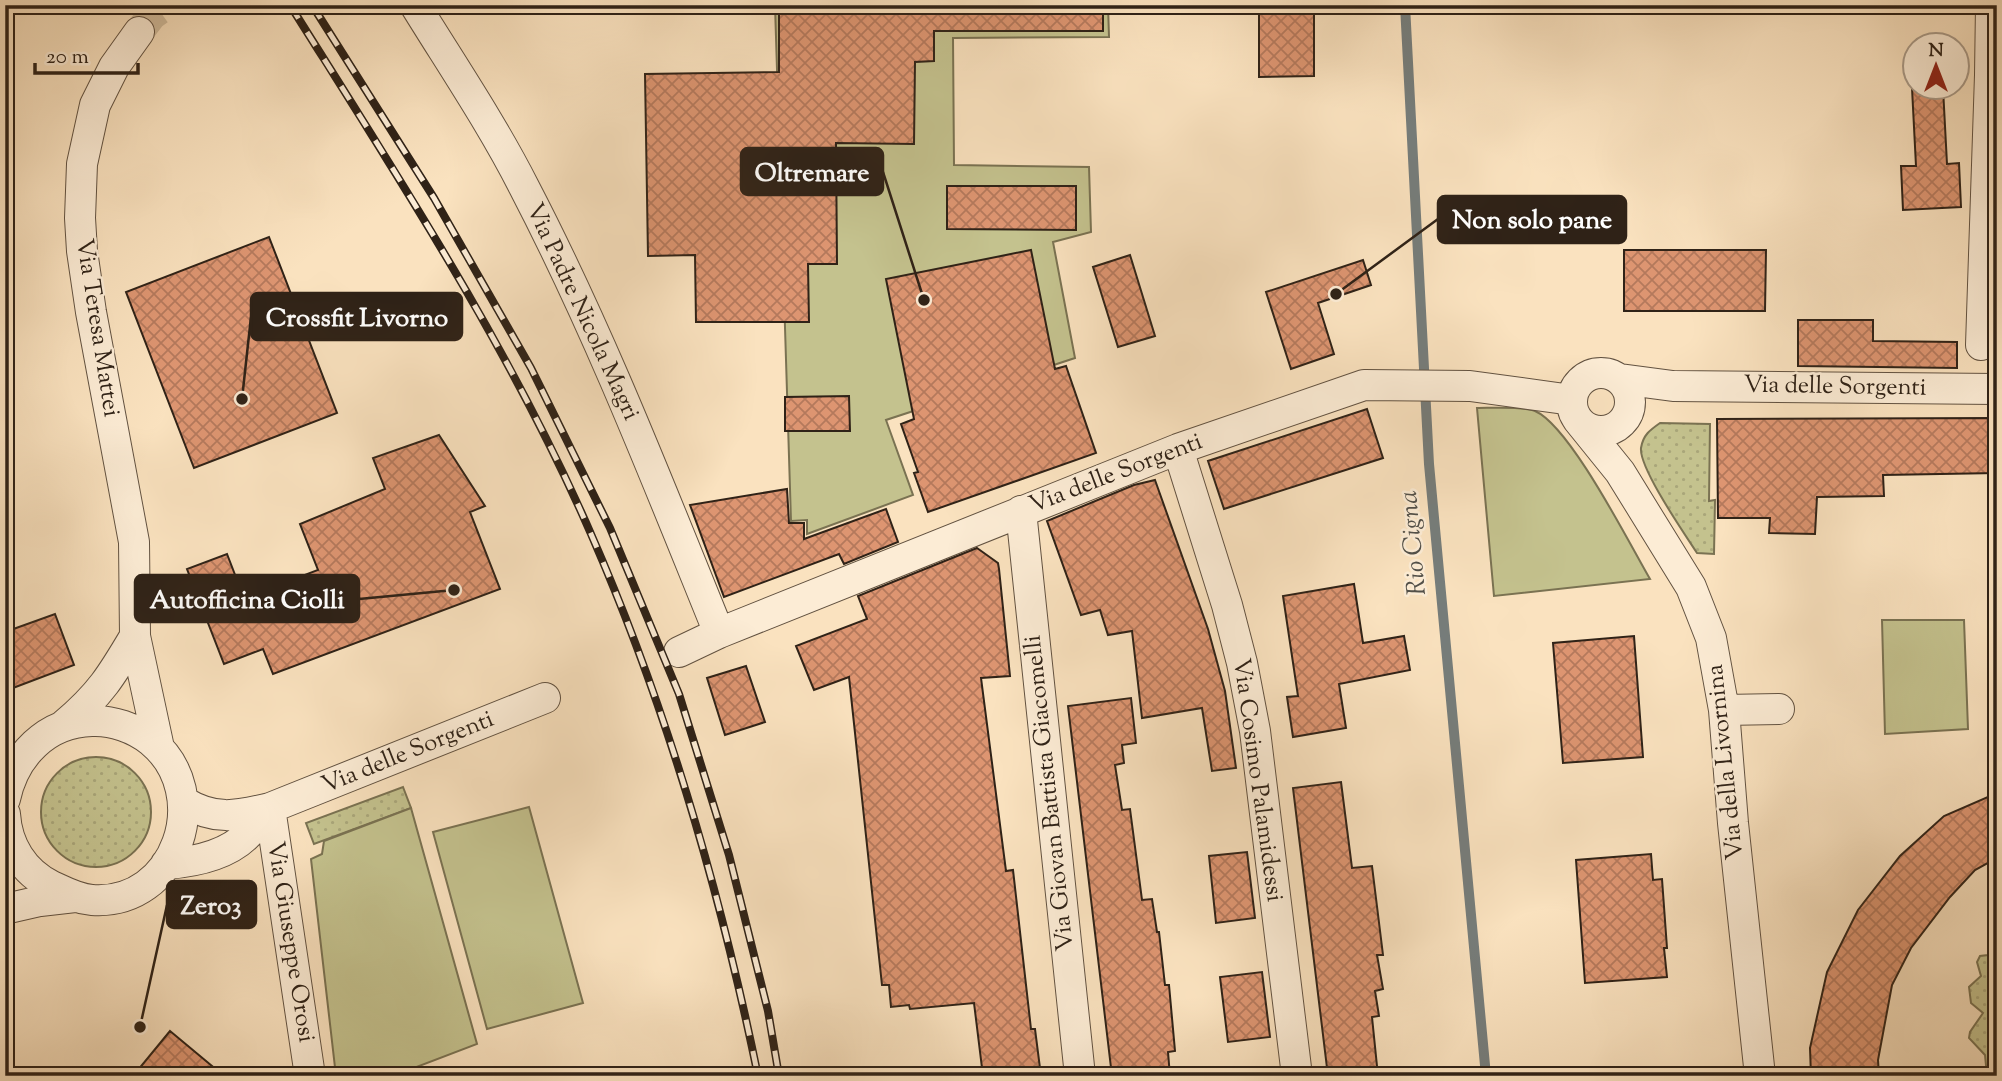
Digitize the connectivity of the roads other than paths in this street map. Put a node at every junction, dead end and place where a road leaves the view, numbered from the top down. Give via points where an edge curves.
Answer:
1 (415, 5) edge
2 (1991, 5) edge
3 (139, 32) tunnel mouth
4 (1993, 75) edge
5 (1982, 345) dead end
6 (1620, 379) junction
7 (1673, 386) junction
8 (1997, 389) edge
9 (1575, 410) junction
10 (1628, 413) junction
11 (1178, 449) junction
12 (1620, 472) junction
13 (1021, 511) junction
14 (719, 633) junction
15 (135, 636) junction
16 (679, 652) dead end
17 (545, 698) dead end
18 (1779, 709) dead end
19 (1724, 710) junction
20 (62, 726) junction
21 (159, 748) junction
22 (5, 799) edge
23 (184, 802) junction
24 (270, 808) junction
25 (5, 814) edge
26 (8, 854) edge
27 (166, 864) junction
28 (75, 897) junction
29 (5, 909) edge
30 (310, 1076) edge
31 (1080, 1076) edge
32 (1297, 1076) edge
33 (1760, 1076) edge

1 - 14 street, Via Padre Nicola Magri via 524,185 566,271
2 - 4 street
3 - 15 street, Via Teresa Mattei via 114,67 95,106 80,198 91,312 134,542
4 - 5 street
6 - 7 street, Via delle Sorgenti
6 - 9 street, Via delle Sorgenti via 1606,373 1590,375 1578,384
6 - 10 street via 1629,392
7 - 8 street, Via delle Sorgenti
7 - 10 street, Via delle Sorgenti
9 - 10 street, Via delle Sorgenti via 1586,427 1602,431 1612,430
9 - 11 street, Via delle Sorgenti via 1505,389 1364,384
9 - 12 street, Via della Livornina
10 - 12 street
11 - 13 street, Via delle Sorgenti
11 - 32 street, Via Cosimo Palamidessi via 1242,663 1255,732
12 - 19 street, Via della Livornina via 1691,587 1712,638
13 - 14 street, Via delle Sorgenti
13 - 31 street, Via Giovan Battista Giacomelli
14 - 16 street, Via delle Sorgenti
15 - 20 street via 108,682
15 - 21 street, Via Teresa Mattei
17 - 24 street, Via delle Sorgenti
18 - 19 street
19 - 33 street, Via della Livornina
20 - 21 street via 106,721 136,731
20 - 22 street via 24,755
21 - 23 street via 181,783
23 - 24 street, Via delle Sorgenti via 213,815 237,816
23 - 27 street via 181,834
24 - 27 street, Via delle Sorgenti via 247,836 222,851 193,862
24 - 30 street, Via Giuseppe Orosi
25 - 26 street
26 - 28 street via 19,858 41,880
27 - 28 street via 126,895 93,900
28 - 29 street

